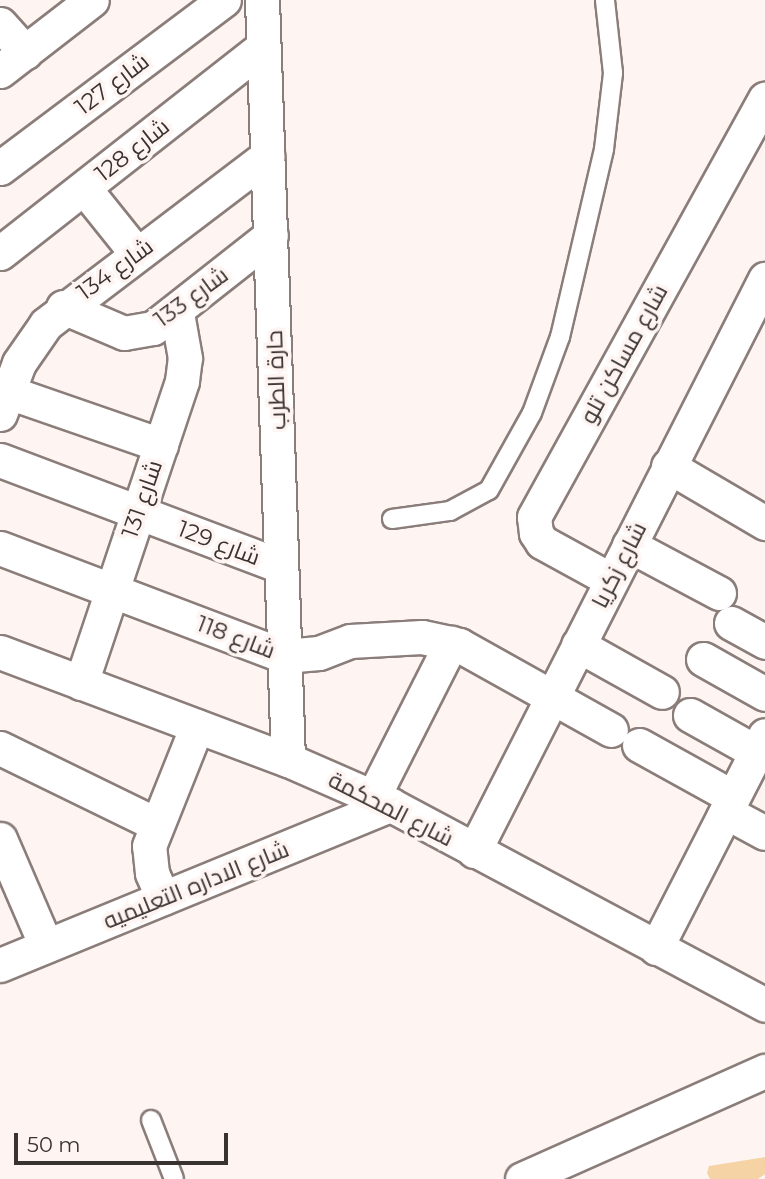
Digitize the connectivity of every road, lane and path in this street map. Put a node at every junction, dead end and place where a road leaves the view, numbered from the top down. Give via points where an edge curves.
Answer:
1 (92, 0) edge
2 (224, 0) edge
3 (261, 0) edge
4 (605, 0) edge
5 (0, 24) edge
6 (263, 47) junction
7 (12, 61) edge
8 (765, 98) edge
9 (267, 156) junction
10 (0, 169) edge
11 (83, 188) junction
12 (271, 235) junction
13 (0, 253) edge
14 (136, 253) junction
15 (762, 291) edge
16 (63, 307) junction
17 (177, 313) junction
18 (7, 379) edge
19 (160, 445) junction
20 (0, 460) edge
21 (668, 466) junction
22 (138, 512) junction
23 (391, 519) dead end
24 (765, 523) edge
25 (629, 545) junction
26 (0, 548) edge
27 (281, 566) junction
28 (611, 580) junction
29 (111, 590) junction
30 (765, 642) edge
31 (451, 643) junction
32 (578, 645) junction
33 (0, 652) edge
34 (285, 656) junction
35 (703, 659) dead end
36 (81, 683) junction
37 (662, 692) dead end
38 (765, 694) edge
39 (552, 697) junction
40 (690, 715) dead end
41 (197, 726) junction
42 (761, 743) edge
43 (0, 748) edge
44 (288, 760) junction
45 (382, 801) junction
46 (729, 804) junction
47 (154, 823) junction
48 (765, 833) edge
49 (0, 839) edge
50 (474, 851) junction
51 (163, 898) junction
52 (46, 947) junction
53 (656, 948) junction
54 (0, 965) edge
55 (765, 1005) edge
56 (765, 1071) edge
57 (151, 1120) dead end
58 (174, 1179) edge
59 (522, 1179) edge

1 - 7 street
2 - 10 street, شارع 127
3 - 6 street, حارة الطرب
4 - 23 lane via 613,73 604,149 560,337 532,413 489,490 450,511
5 - 7 street
6 - 9 street, حارة الطرب
6 - 11 street, شارع 128
8 - 28 street, شارع مساكن تلو via 534,517 542,542
9 - 12 street, حارة الطرب
9 - 14 street, شارع 134
11 - 13 street, شارع 128
11 - 14 street
12 - 17 street, شارع 133
12 - 27 street, حارة الطرب
14 - 16 street, شارع 134
15 - 21 street, شارع زكريا
16 - 17 street, شارع 133 via 124,333 153,328
16 - 18 street, شارع 134
17 - 19 street, شارع 131 via 185,358
18 - 19 street
19 - 22 street, شارع 131
20 - 22 street, شارع 129
21 - 24 street
21 - 25 street, شارع زكريا
22 - 27 street, شارع 129
22 - 29 street, شارع 131
25 - 28 street, شارع زكريا
25 - 30 street via 725,608
26 - 29 street, شارع 118
27 - 34 street, حارة الطرب
28 - 32 street, شارع زكريا
29 - 34 street, شارع 118
29 - 36 street, شارع 131
31 - 34 street, شارع 118 via 422,637 350,642 319,653
31 - 39 street, شارع 118
31 - 45 street
32 - 37 street
32 - 39 street, شارع زكريا
33 - 36 street, شارع المحكمة
34 - 44 street, حارة الطرب
35 - 38 street
36 - 41 street, شارع المحكمة
39 - 46 street, شارع 118 via 625,737
39 - 50 street, شارع زكريا
40 - 42 street
41 - 44 street, شارع المحكمة
41 - 47 street
42 - 46 street
43 - 47 street
44 - 45 street, شارع المحكمة
45 - 50 street, شارع المحكمة
45 - 51 street, شارع الاداره التعليميه
46 - 48 street, شارع 118
46 - 53 street
47 - 51 street via 149,846 152,873
49 - 52 street
50 - 53 street, شارع المحكمة
51 - 52 street, شارع الاداره التعليميه
52 - 54 street, شارع الاداره التعليميه
53 - 55 street, شارع المحكمة
56 - 59 street
57 - 58 lane

